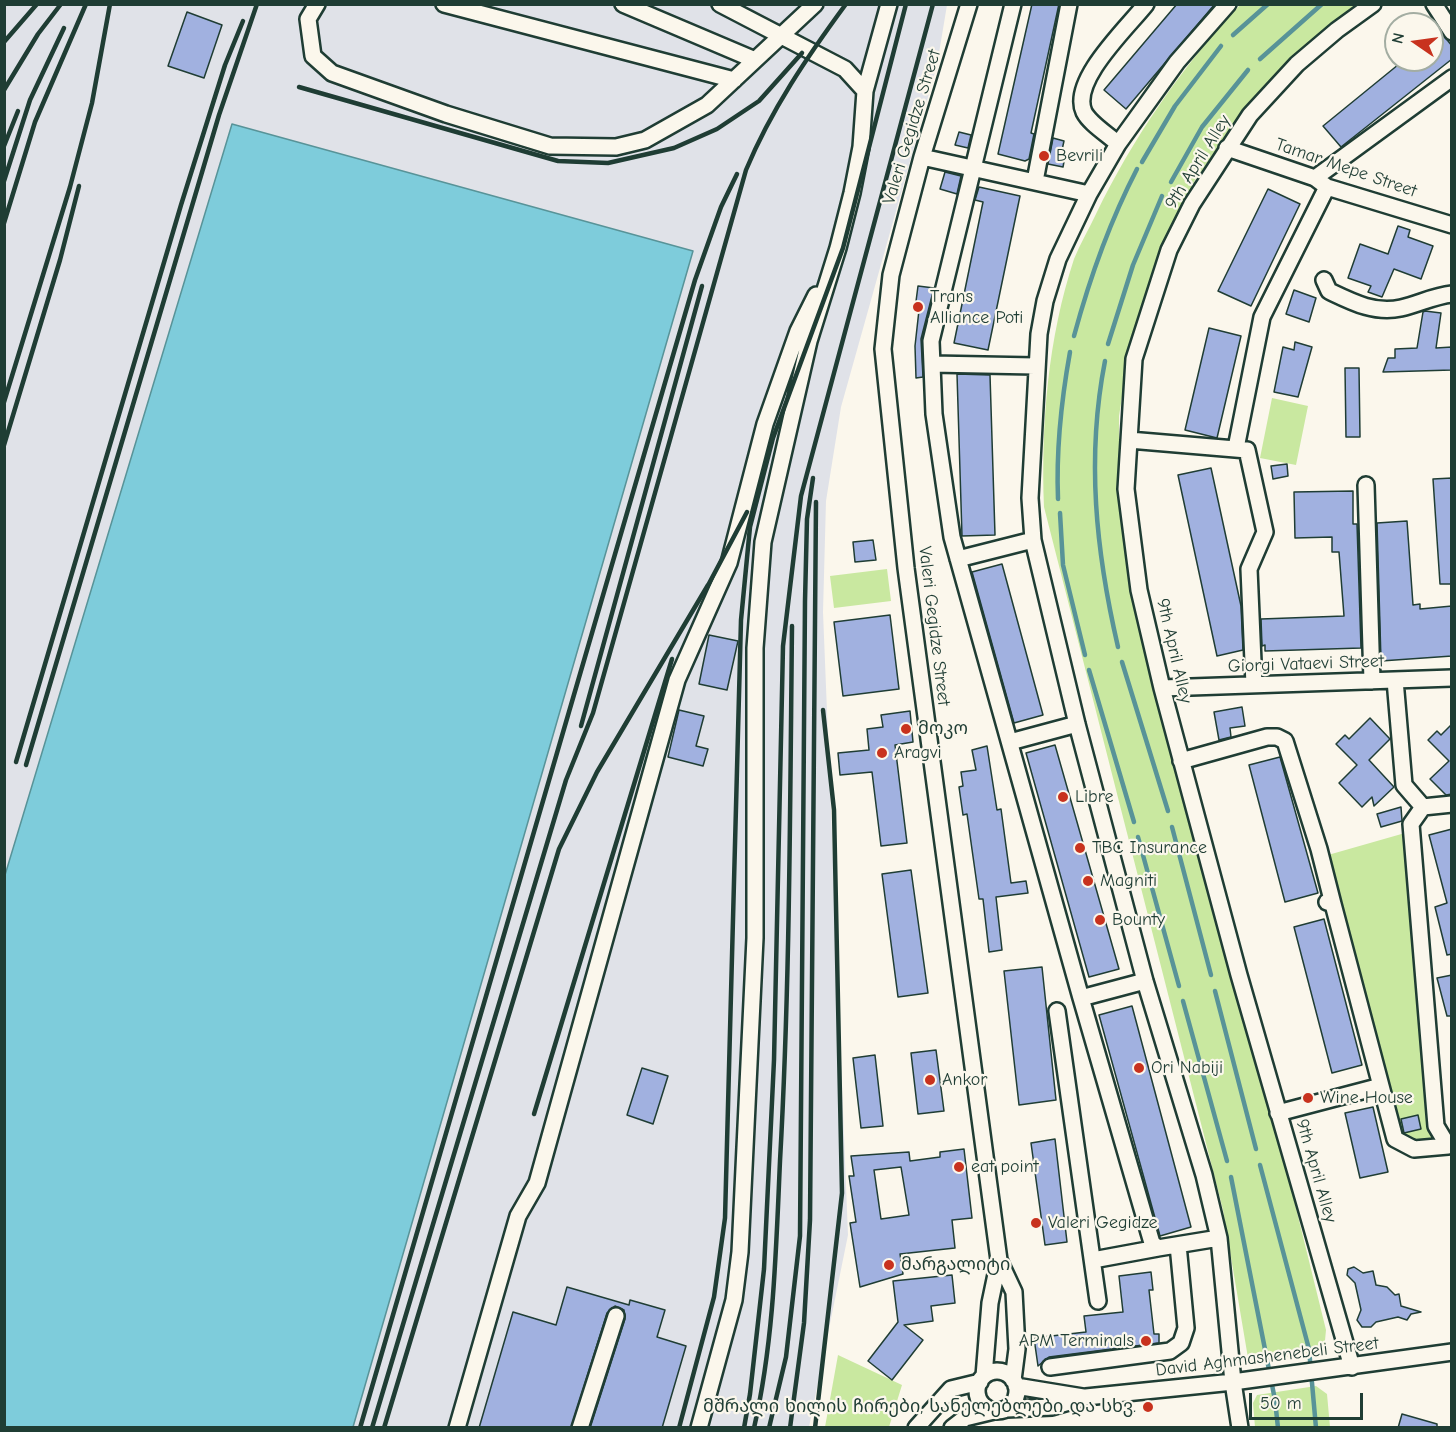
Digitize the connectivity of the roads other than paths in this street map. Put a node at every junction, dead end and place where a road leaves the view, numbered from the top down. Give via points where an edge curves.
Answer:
1 (317, 4) edge
2 (444, 4) edge
3 (623, 4) edge
4 (720, 4) edge
5 (815, 4) edge
6 (889, 4) edge
7 (969, 4) edge
8 (1013, 4) edge
9 (1069, 4) edge
10 (1146, 4) edge
11 (1228, 4) edge
12 (1373, 4) edge
13 (1434, 4) edge
14 (1452, 32) edge
15 (783, 35) junction
16 (755, 60) junction
17 (1452, 78) edge
18 (734, 80) junction
19 (865, 90) junction
20 (1118, 144) junction
21 (1227, 148) junction
22 (922, 157) junction
23 (974, 167) junction
24 (1035, 181) junction
25 (1321, 182) junction
26 (1089, 194) junction
27 (1452, 225) edge
28 (838, 248) junction
29 (1324, 280) dead end
30 (1452, 294) edge
31 (932, 364) junction
32 (1035, 366) junction
33 (1129, 440) junction
34 (1236, 448) junction
35 (1366, 485) dead end
36 (1034, 540) junction
37 (958, 560) junction
38 (1452, 678) edge
39 (1395, 680) junction
40 (1372, 681) junction
41 (1254, 685) junction
42 (1162, 688) junction
43 (1077, 724) junction
44 (1010, 742) junction
45 (1180, 761) junction
46 (1452, 804) edge
47 (1423, 807) junction
48 (1145, 981) junction
49 (1081, 998) junction
50 (1057, 1011) dead end
51 (1381, 1086) junction
52 (1278, 1113) junction
53 (1450, 1146) edge
54 (1219, 1238) junction
55 (1179, 1245) junction
56 (1158, 1248) junction
57 (999, 1260) junction
58 (1092, 1260) junction
59 (1098, 1301) dead end
60 (616, 1316) dead end
61 (1452, 1352) edge
62 (1050, 1367) dead end
63 (1344, 1367) junction
64 (982, 1379) junction
65 (1233, 1382) junction
66 (1015, 1383) junction
67 (1086, 1397) junction
68 (1001, 1410) junction
69 (457, 1428) edge
70 (580, 1428) edge
71 (699, 1428) edge
72 (916, 1428) edge
73 (952, 1428) edge
74 (1240, 1428) edge

1 - 18 street via 308,19 313,56 332,73 550,146 616,147 645,140 707,105
2 - 18 street
3 - 16 street
4 - 15 street
5 - 15 street
6 - 19 street
7 - 22 street, Valeri Gegidze Street
8 - 23 street
9 - 24 street
10 - 20 street via 1088,75 1081,97 1085,114
11 - 20 street via 1177,62
12 - 21 street, 9th April Alley via 1298,64 1250,115
13 - 14 street
15 - 16 street
15 - 19 street via 845,69
16 - 18 street
17 - 25 street
19 - 28 street via 861,147
20 - 26 street
21 - 25 street, Tamar Mepe Street
21 - 33 street, 9th April Alley via 1192,204 1170,250 1134,359
22 - 23 street
22 - 57 street, Valeri Gegidze Street via 891,275 883,349 906,568
23 - 24 street
23 - 31 street via 931,341
24 - 26 street
25 - 27 street, Tamar Mepe Street
25 - 34 street via 1262,317
26 - 32 street via 1058,259 1045,301
28 - 69 street via 798,332 765,424 729,563 677,680 537,1183 518,1216
28 - 71 street via 809,341 763,542 755,648 755,938 740,1252 734,1300
29 - 30 street via 1329,291 1366,308 1400,308
31 - 32 street
31 - 37 street via 934,414
32 - 36 street via 1030,498
33 - 34 street
33 - 42 street, 9th April Alley via 1126,489 1136,567
34 - 41 street via 1247,450 1265,532 1249,569
35 - 40 street
36 - 37 street
36 - 43 street
37 - 44 street
38 - 39 street, Giorgi Vataevi Street
39 - 40 street, Giorgi Vataevi Street
39 - 47 street via 1404,785
40 - 41 street, Giorgi Vataevi Street
41 - 42 street, Giorgi Vataevi Street
42 - 45 street, 9th April Alley
43 - 44 street
43 - 48 street
44 - 49 street
45 - 51 street via 1267,737 1285,741 1319,849 1330,903
45 - 52 street, 9th April Alley
46 - 47 street
47 - 53 street via 1411,824 1436,1126
48 - 49 street
48 - 54 street via 1204,1175
49 - 56 street via 1152,1243
50 - 58 street
51 - 52 street
51 - 53 street via 1395,1139 1414,1149
52 - 63 street, 9th April Alley
54 - 55 street
54 - 65 street
55 - 56 street
55 - 62 street via 1186,1328 1181,1344 1170,1351
56 - 58 street
57 - 64 street, Valeri Gegidze Street
57 - 66 street, Valeri Gegidze Street via 1014,1292
58 - 59 street
60 - 70 street
61 - 63 street, David Aghmashenebeli Street
63 - 65 street, David Aghmashenebeli Street
64 - 66 street via 1003,1372
64 - 68 street via 978,1397 982,1404
64 - 72 street via 951,1389
65 - 67 street, David Aghmashenebeli Street
65 - 74 street
66 - 67 street, David Aghmashenebeli Street
66 - 68 street via 1016,1399
67 - 68 street, David Aghmashenebeli Street via 1052,1407
68 - 73 street, David Aghmashenebeli Street via 965,1418

